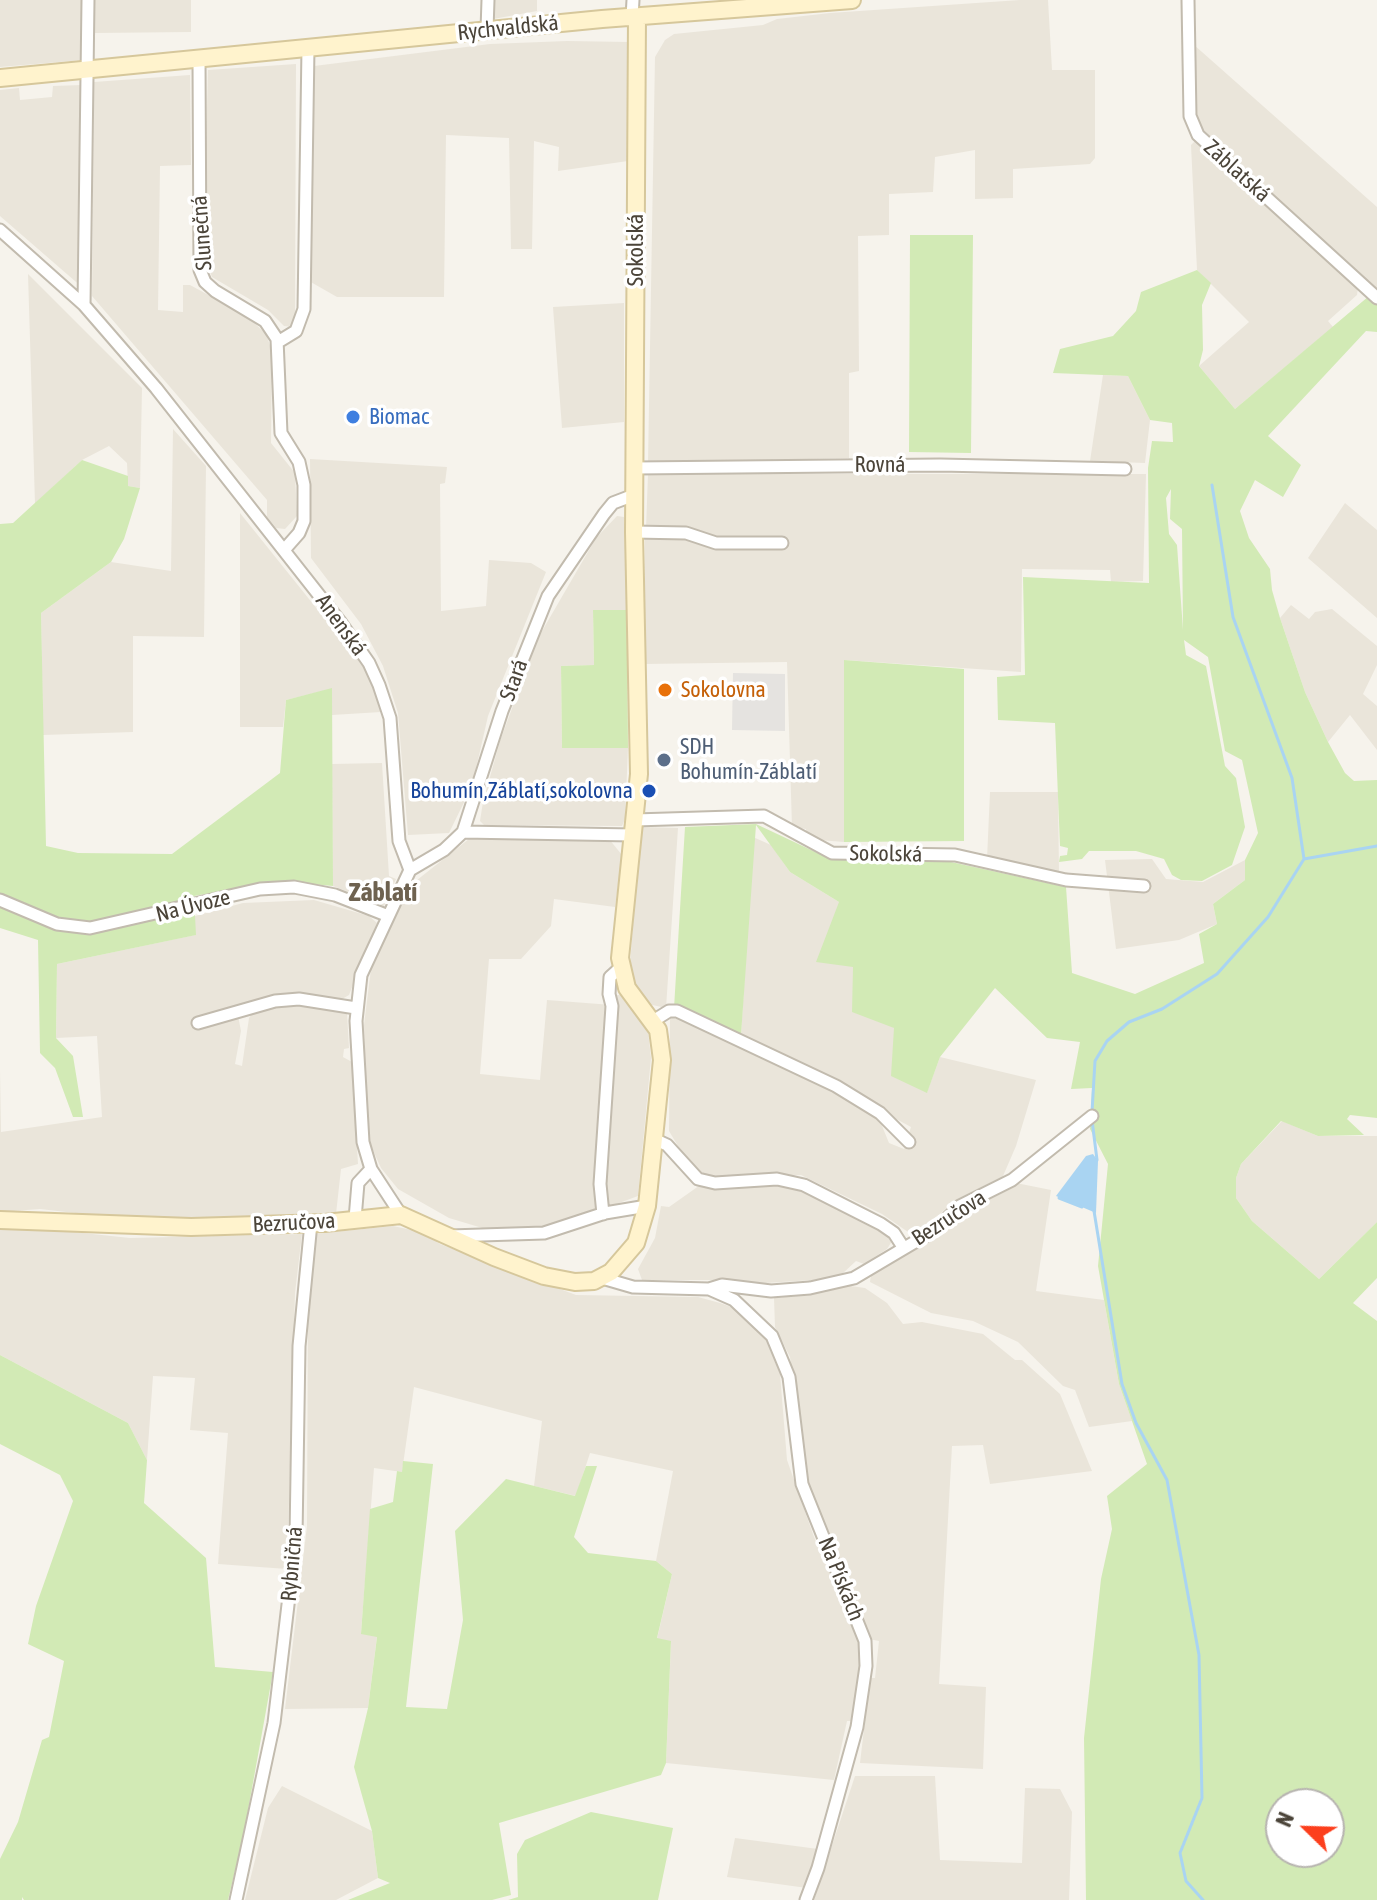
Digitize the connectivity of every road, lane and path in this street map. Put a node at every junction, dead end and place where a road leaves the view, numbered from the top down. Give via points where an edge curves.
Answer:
1 (88, 0) edge
2 (488, 0) edge
3 (852, 0) edge
4 (1188, 0) edge
5 (634, 11) edge
6 (487, 30) junction
7 (308, 48) junction
8 (199, 59) junction
9 (86, 70) junction
10 (0, 78) edge
11 (0, 230) edge
12 (1377, 298) edge
13 (84, 305) junction
14 (278, 342) junction
15 (635, 468) junction
16 (1125, 469) dead end
17 (634, 495) junction
18 (634, 532) junction
19 (782, 543) dead end
20 (284, 550) junction
21 (634, 827) junction
22 (463, 832) junction
23 (410, 870) junction
24 (1144, 886) dead end
25 (0, 900) edge
26 (386, 915) junction
27 (620, 968) junction
28 (356, 1008) junction
29 (653, 1021) junction
30 (198, 1023) dead end
31 (1092, 1116) dead end
32 (654, 1139) junction
33 (909, 1142) dead end
34 (371, 1169) junction
35 (647, 1206) junction
36 (603, 1214) junction
37 (401, 1215) junction
38 (355, 1219) junction
39 (0, 1220) edge
40 (311, 1223) junction
41 (449, 1236) junction
42 (903, 1247) junction
43 (602, 1278) junction
44 (709, 1289) junction
45 (236, 1900) edge
46 (806, 1900) edge

1 - 9 street
2 - 6 street
3 - 5 main road, Rychvaldská
4 - 12 street, Záblatská via 1190,116 1198,135
5 - 6 main road, Rychvaldská
5 - 15 main road, Sokolská
6 - 7 main road, Rychvaldská
7 - 8 main road, Rychvaldská
7 - 14 street via 304,309 296,331
8 - 9 main road, Rychvaldská
8 - 14 street, Slunečná via 200,270 215,291 265,321
9 - 10 main road, Rychvaldská
9 - 13 street
11 - 13 street, Anenská
13 - 20 street, Anenská
14 - 20 street via 281,433 303,474 305,509 299,533
15 - 16 street, Rovná
15 - 17 main road, Sokolská
17 - 18 main road, Sokolská
17 - 22 street, Stará via 613,503 548,596 502,711
18 - 19 street via 686,533 716,543
18 - 21 main road, Sokolská via 639,755
20 - 23 street, Anenská via 341,623 379,685 390,718 399,841
21 - 22 street
21 - 24 street, Sokolská via 764,816 832,853 955,855 1066,880
21 - 27 main road, Sokolská
22 - 23 street
23 - 26 street
25 - 26 street, Na Úvoze via 57,924 90,928 260,889 294,887 335,895
26 - 28 street via 361,975
27 - 29 main road via 627,988
27 - 36 street via 610,977
28 - 30 street via 299,999 275,1001
28 - 34 street via 361,1126
29 - 32 main road via 662,1060
29 - 33 street via 677,1011 836,1086 880,1113
31 - 42 street, Bezručova via 1012,1180 960,1206 935,1230
32 - 35 main road
32 - 42 street via 667,1145 698,1179 777,1179 804,1185 881,1224
34 - 37 street
34 - 38 street via 358,1183
35 - 36 street
35 - 43 main road via 631,1252
36 - 41 street via 544,1233
37 - 38 main road, Bezručova
37 - 41 main road, Bezručova
38 - 40 main road, Bezručova
39 - 40 main road, Bezručova via 152,1228
40 - 45 street, Rybničná via 299,1332 292,1568 274,1723
41 - 43 main road, Bezručova via 544,1276 575,1282
42 - 44 street, Bezručova via 854,1278 810,1288
43 - 44 street, Bezručova via 633,1287
44 - 46 street, Na Pískách via 734,1300 772,1336 789,1377 802,1484 865,1641 854,1740

